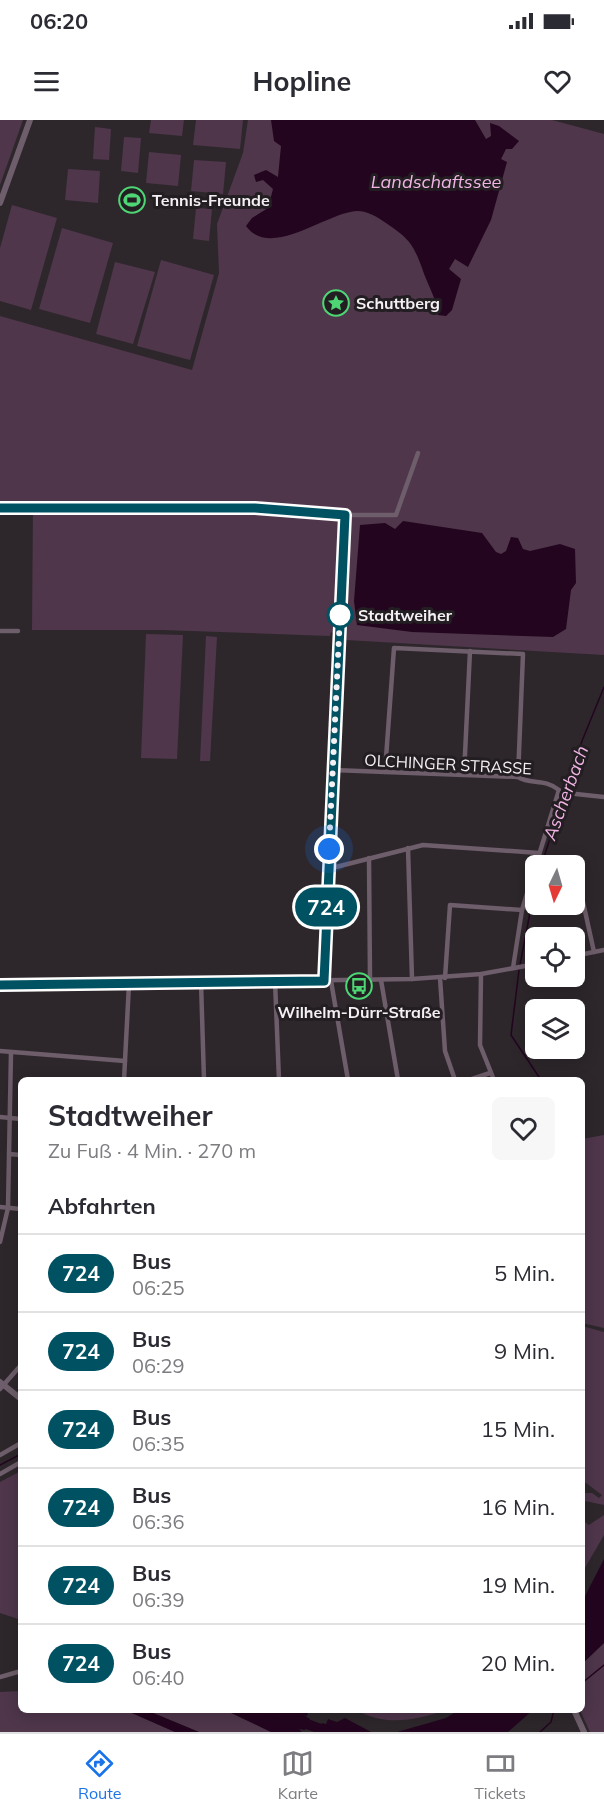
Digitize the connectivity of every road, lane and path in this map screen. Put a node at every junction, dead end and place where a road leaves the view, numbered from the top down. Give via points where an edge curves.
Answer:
1 (30, 120) edge
2 (0, 203) edge
3 (418, 453) dead end
4 (0, 508) edge
5 (345, 515) junction
6 (0, 631) edge
7 (18, 631) dead end
8 (470, 651) junction
9 (333, 770) junction
10 (386, 772) junction
11 (464, 776) junction
12 (518, 777) junction
13 (576, 794) dead end
14 (604, 797) edge
15 (408, 848) junction
16 (539, 853) junction
17 (369, 858) junction
18 (328, 869) junction
19 (522, 910) junction
20 (585, 911) edge
21 (604, 950) edge
22 (594, 952) junction
23 (585, 954) edge
24 (525, 966) edge
25 (514, 968) junction
26 (481, 974) junction
27 (442, 978) junction
28 (412, 979) junction
29 (381, 980) junction
30 (275, 981) junction
31 (324, 981) junction
32 (331, 981) junction
33 (370, 981) junction
34 (201, 982) junction
35 (129, 984) junction
36 (0, 985) edge
37 (0, 1051) edge
38 (11, 1052) junction
39 (125, 1061) junction
40 (490, 1073) junction
41 (124, 1077) edge
42 (204, 1077) edge
43 (279, 1077) edge
44 (347, 1077) edge
45 (397, 1077) edge
46 (454, 1077) edge
47 (478, 1077) edge
48 (493, 1077) edge
49 (0, 1117) edge
50 (11, 1118) junction
51 (18, 1119) edge
52 (9, 1154) junction
53 (18, 1155) edge
54 (0, 1207) edge
55 (8, 1208) junction
56 (18, 1209) edge
57 (0, 1242) edge
58 (18, 1368) edge
59 (1, 1385) edge
60 (18, 1397) edge
61 (18, 1445) edge
62 (0, 1455) edge
63 (18, 1464) edge
64 (0, 1474) edge
65 (18, 1672) edge
66 (0, 1677) edge
67 (575, 1713) edge
68 (584, 1732) edge

1 - 2 street
3 - 5 street via 396,515
4 - 5 street via 255,508
5 - 9 street
6 - 7 street
8 - 10 street via 394,648
8 - 11 street
8 - 12 street via 523,654
9 - 10 street, OLCHINGER STRASSE
9 - 18 street
10 - 11 street, OLCHINGER STRASSE
11 - 12 street, OLCHINGER STRASSE
12 - 16 street, OLCHINGER STRASSE via 548,782 559,790
13 - 14 street
15 - 16 street via 423,845
15 - 17 street
15 - 28 street
16 - 19 street
17 - 18 street
17 - 33 street
18 - 31 street
19 - 25 street
19 - 27 street via 450,905
20 - 22 street
21 - 22 street
22 - 23 street
24 - 25 street
25 - 26 street
26 - 27 street
26 - 40 street via 479,1038
27 - 28 street
27 - 46 street via 445,1051
28 - 29 street
29 - 33 street
29 - 45 street
30 - 31 street
30 - 34 street
30 - 43 street
31 - 32 street
32 - 33 street
32 - 44 street
34 - 35 street
34 - 42 street
35 - 36 street
35 - 39 street
37 - 38 street
38 - 39 street
38 - 50 street
39 - 41 street
40 - 47 street
40 - 48 street
49 - 50 street
50 - 51 street
50 - 52 street
52 - 53 street
52 - 55 street
54 - 55 street
55 - 56 street
55 - 57 street
58 - 59 street
59 - 60 street
61 - 62 street
63 - 64 street
65 - 66 street
67 - 68 street

